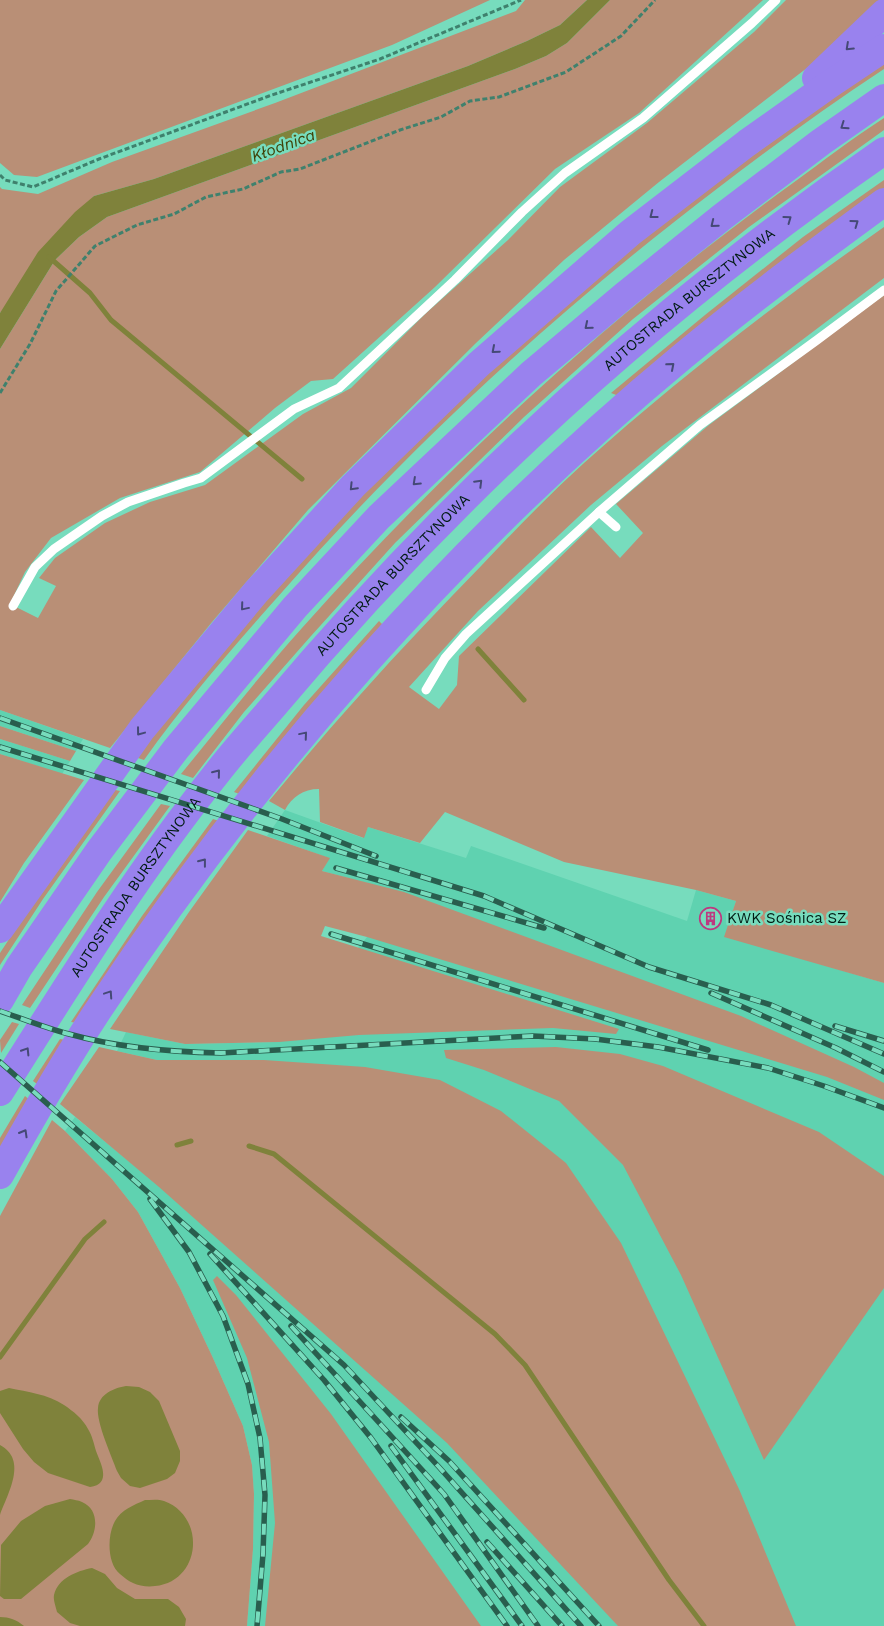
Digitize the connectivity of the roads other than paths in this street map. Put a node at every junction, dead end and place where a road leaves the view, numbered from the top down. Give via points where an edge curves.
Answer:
1 (776, 0) edge
2 (884, 13) edge
3 (884, 48) edge
4 (884, 98) edge
5 (747, 143) junction
6 (884, 151) edge
7 (883, 203) edge
8 (884, 290) edge
9 (599, 512) junction
10 (616, 527) dead end
11 (13, 606) dead end
12 (426, 690) dead end
13 (0, 929) edge
14 (0, 1000) edge
15 (0, 1092) edge
16 (0, 1175) edge

1 - 11 lane via 643,118 566,173 522,212 455,280 339,388 294,409 201,478 128,502 102,516 54,549 35,567
2 -> 5 highway
3 - 5 highway
4 -> 14 highway via 722,217 625,295 532,374 379,517 295,607 176,749 99,851
5 -> 13 highway via 630,233 525,323 354,486 256,592 142,729
15 -> 6 highway, AUTOSTRADA BURSZTYNOWA via 62,993 217,773 315,656 413,550 590,379 753,245
16 -> 7 highway via 94,1016 172,902 344,687 393,632 501,521 620,410 684,354
8 - 9 lane via 700,425
9 - 10 lane
9 - 12 lane via 466,634 445,658

